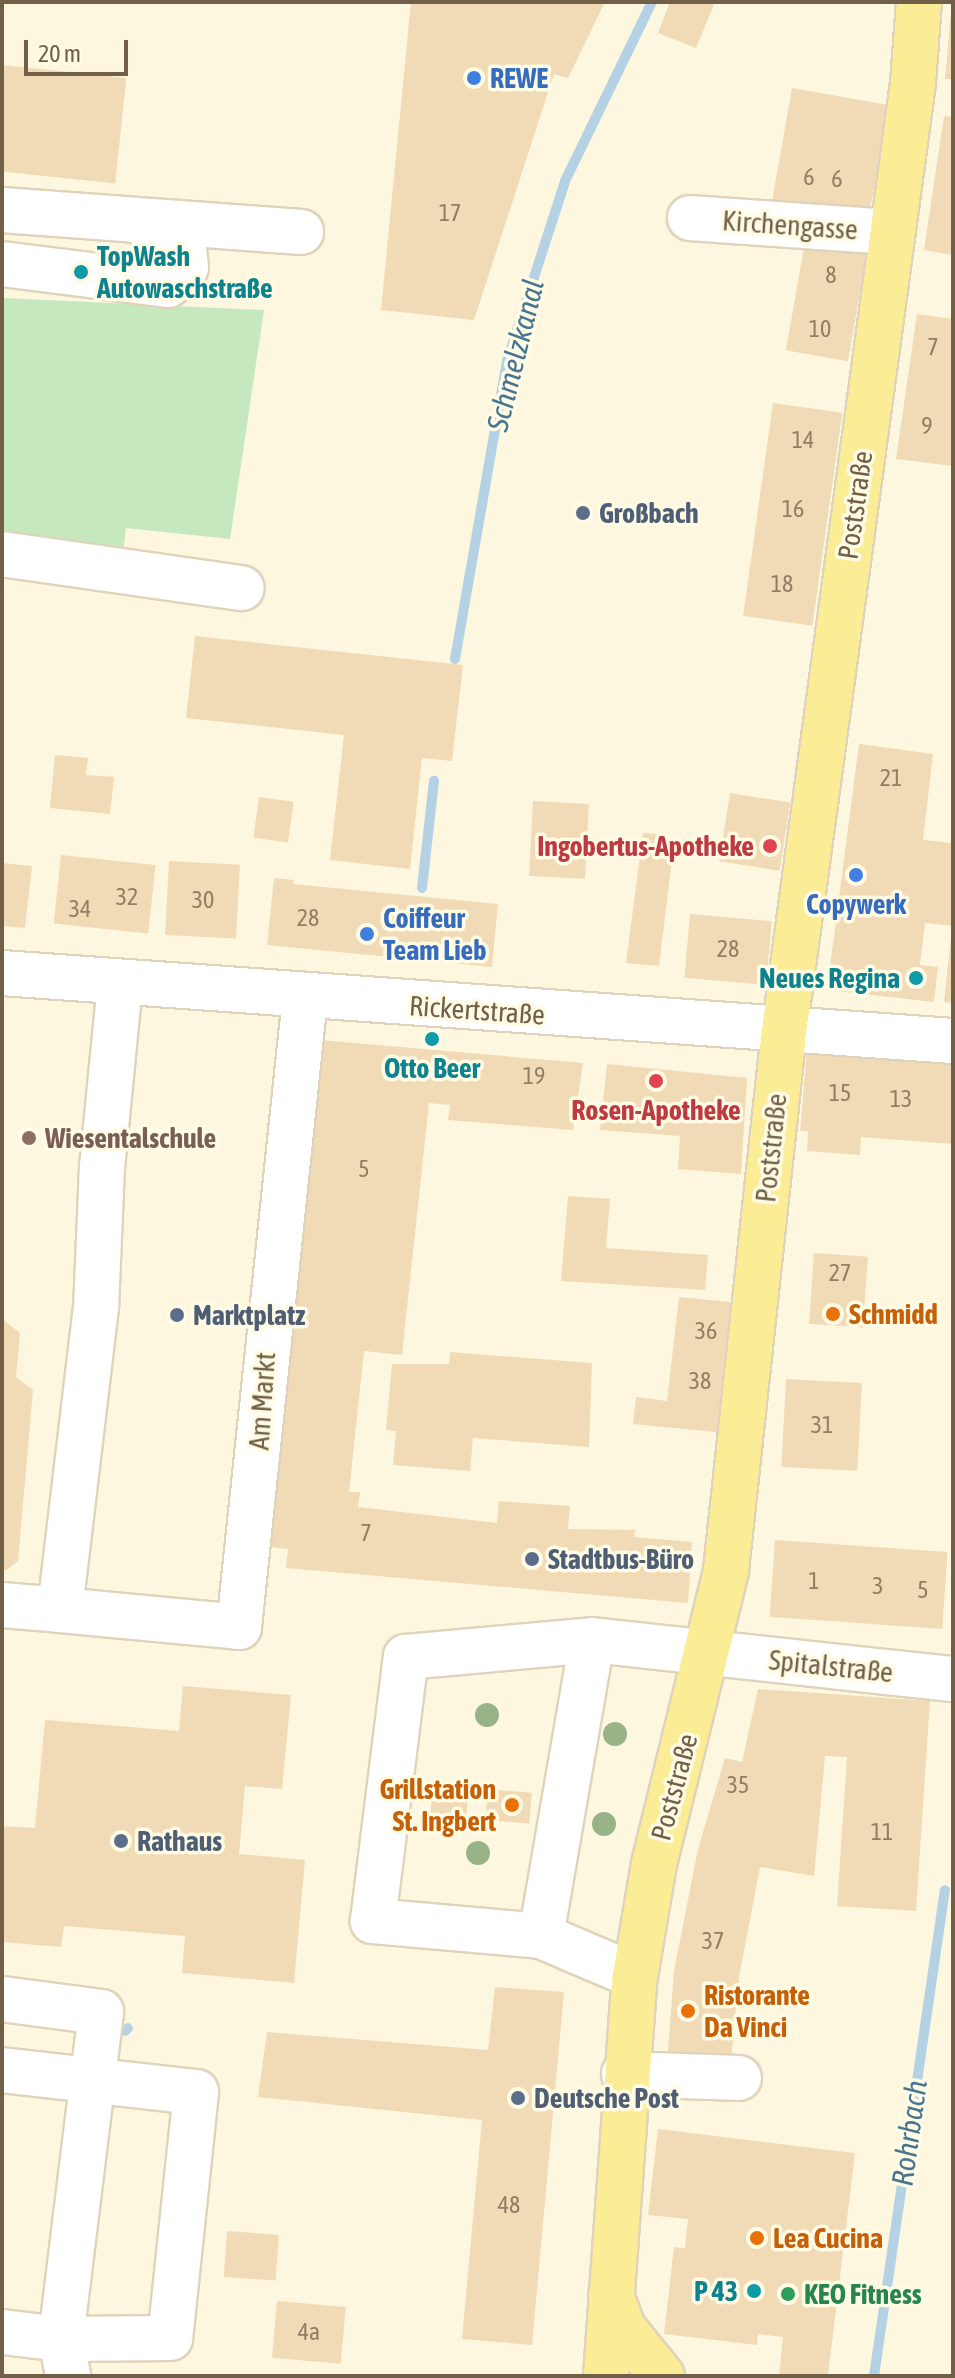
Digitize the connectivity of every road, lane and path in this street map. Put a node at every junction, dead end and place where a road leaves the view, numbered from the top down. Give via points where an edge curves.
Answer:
1 (919, 2) edge
2 (2, 210) edge
3 (131, 218) junction
4 (690, 218) dead end
5 (301, 232) dead end
6 (890, 232) junction
7 (2, 264) edge
8 (2, 554) edge
9 (242, 588) dead end
10 (2, 973) edge
11 (120, 984) junction
12 (305, 998) junction
13 (784, 1032) junction
14 (953, 1041) edge
15 (2, 1605) edge
16 (60, 1610) junction
17 (592, 1640) junction
18 (709, 1653) junction
19 (953, 1679) edge
20 (541, 1936) junction
21 (635, 1976) junction
22 (2, 1999) edge
23 (2, 2070) edge
24 (624, 2074) junction
25 (739, 2078) dead end
26 (95, 2080) junction
27 (609, 2289) junction
28 (2, 2332) edge
29 (64, 2358) edge
30 (606, 2376) edge
31 (662, 2376) edge

1 - 6 main road, Poststraße
2 - 3 street
3 - 5 street
3 - 7 street via 183,242 186,267 168,285
4 - 6 street, Kirchengasse
6 - 13 main road, Poststraße
8 - 9 street
10 - 11 street, Rickertstraße
11 - 12 street, Rickertstraße
11 - 16 street via 102,1166 96,1307
12 - 13 street, Rickertstraße
12 - 16 street, Am Markt via 239,1627
13 - 14 street, Rickertstraße
13 - 18 main road, Poststraße via 726,1570
15 - 16 street, Am Markt
17 - 18 street, Spitalstraße
17 - 20 street
17 - 20 street, Spitalstraße via 406,1657 373,1921
18 - 19 street, Spitalstraße
18 - 21 main road, Poststraße via 654,1864
20 - 21 street
21 - 24 main road, Poststraße
22 - 26 street via 101,2012
23 - 26 street
24 - 25 street
24 - 27 main road, Poststraße
26 - 29 street
26 - 29 street via 196,2092 170,2338
27 - 30 main road, Poststraße
27 - 31 main road, Poststraße via 623,2328
28 - 29 street

